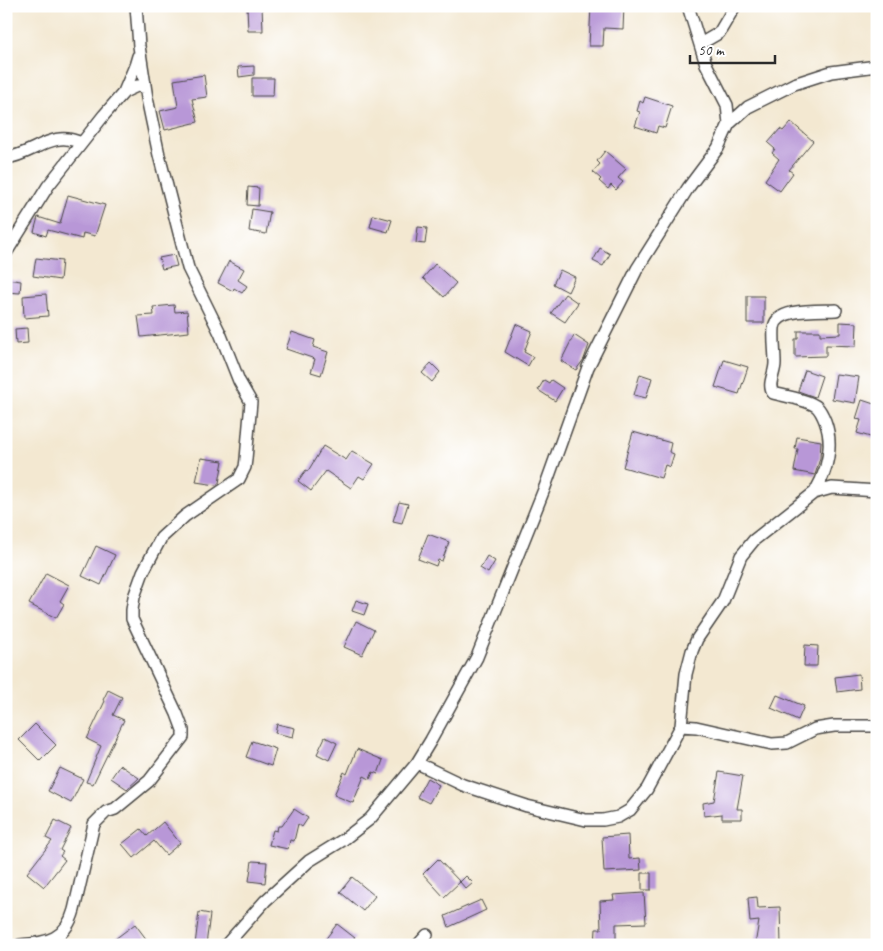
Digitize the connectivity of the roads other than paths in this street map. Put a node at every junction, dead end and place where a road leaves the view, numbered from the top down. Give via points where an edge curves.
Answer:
1 (136, 6) edge
2 (688, 6) edge
3 (736, 6) edge
4 (700, 44) junction
5 (139, 46) junction
6 (877, 66) edge
7 (145, 87) junction
8 (124, 92) junction
9 (729, 124) junction
10 (81, 143) junction
11 (6, 158) edge
12 (6, 253) edge
13 (836, 310) dead end
14 (877, 491) edge
15 (814, 493) junction
16 (681, 726) junction
17 (877, 726) edge
18 (417, 763) junction
19 (427, 935) dead end
20 (20, 945) edge
21 (226, 945) edge
22 (418, 945) edge

1 - 5 street
2 - 4 street
3 - 4 street via 719,33
4 - 9 street via 706,64 727,105
5 - 7 street
5 - 8 street
6 - 9 street via 831,72 794,84 748,107
7 - 8 street via 137,86
7 - 20 street via 158,155 188,268 251,402 245,467 239,479 185,516 161,538 134,597 132,619 178,714 184,730 182,737 149,781 94,824 71,921 65,930 49,941
8 - 10 street
9 - 18 street via 718,148 688,188 637,269 592,359 477,657
10 - 11 street via 63,138
10 - 12 street via 48,186
13 - 15 street via 793,312 778,318 774,326 775,373 770,388 773,393 817,407 828,428 830,449
14 - 15 street via 832,488
15 - 16 street via 754,540 741,556 723,601 692,651 686,674
16 - 17 street via 772,744 787,744 815,729
16 - 18 street via 647,789 630,810 603,820 586,820 527,806 463,785
18 - 21 street via 370,820 309,861 265,900
19 - 22 street

